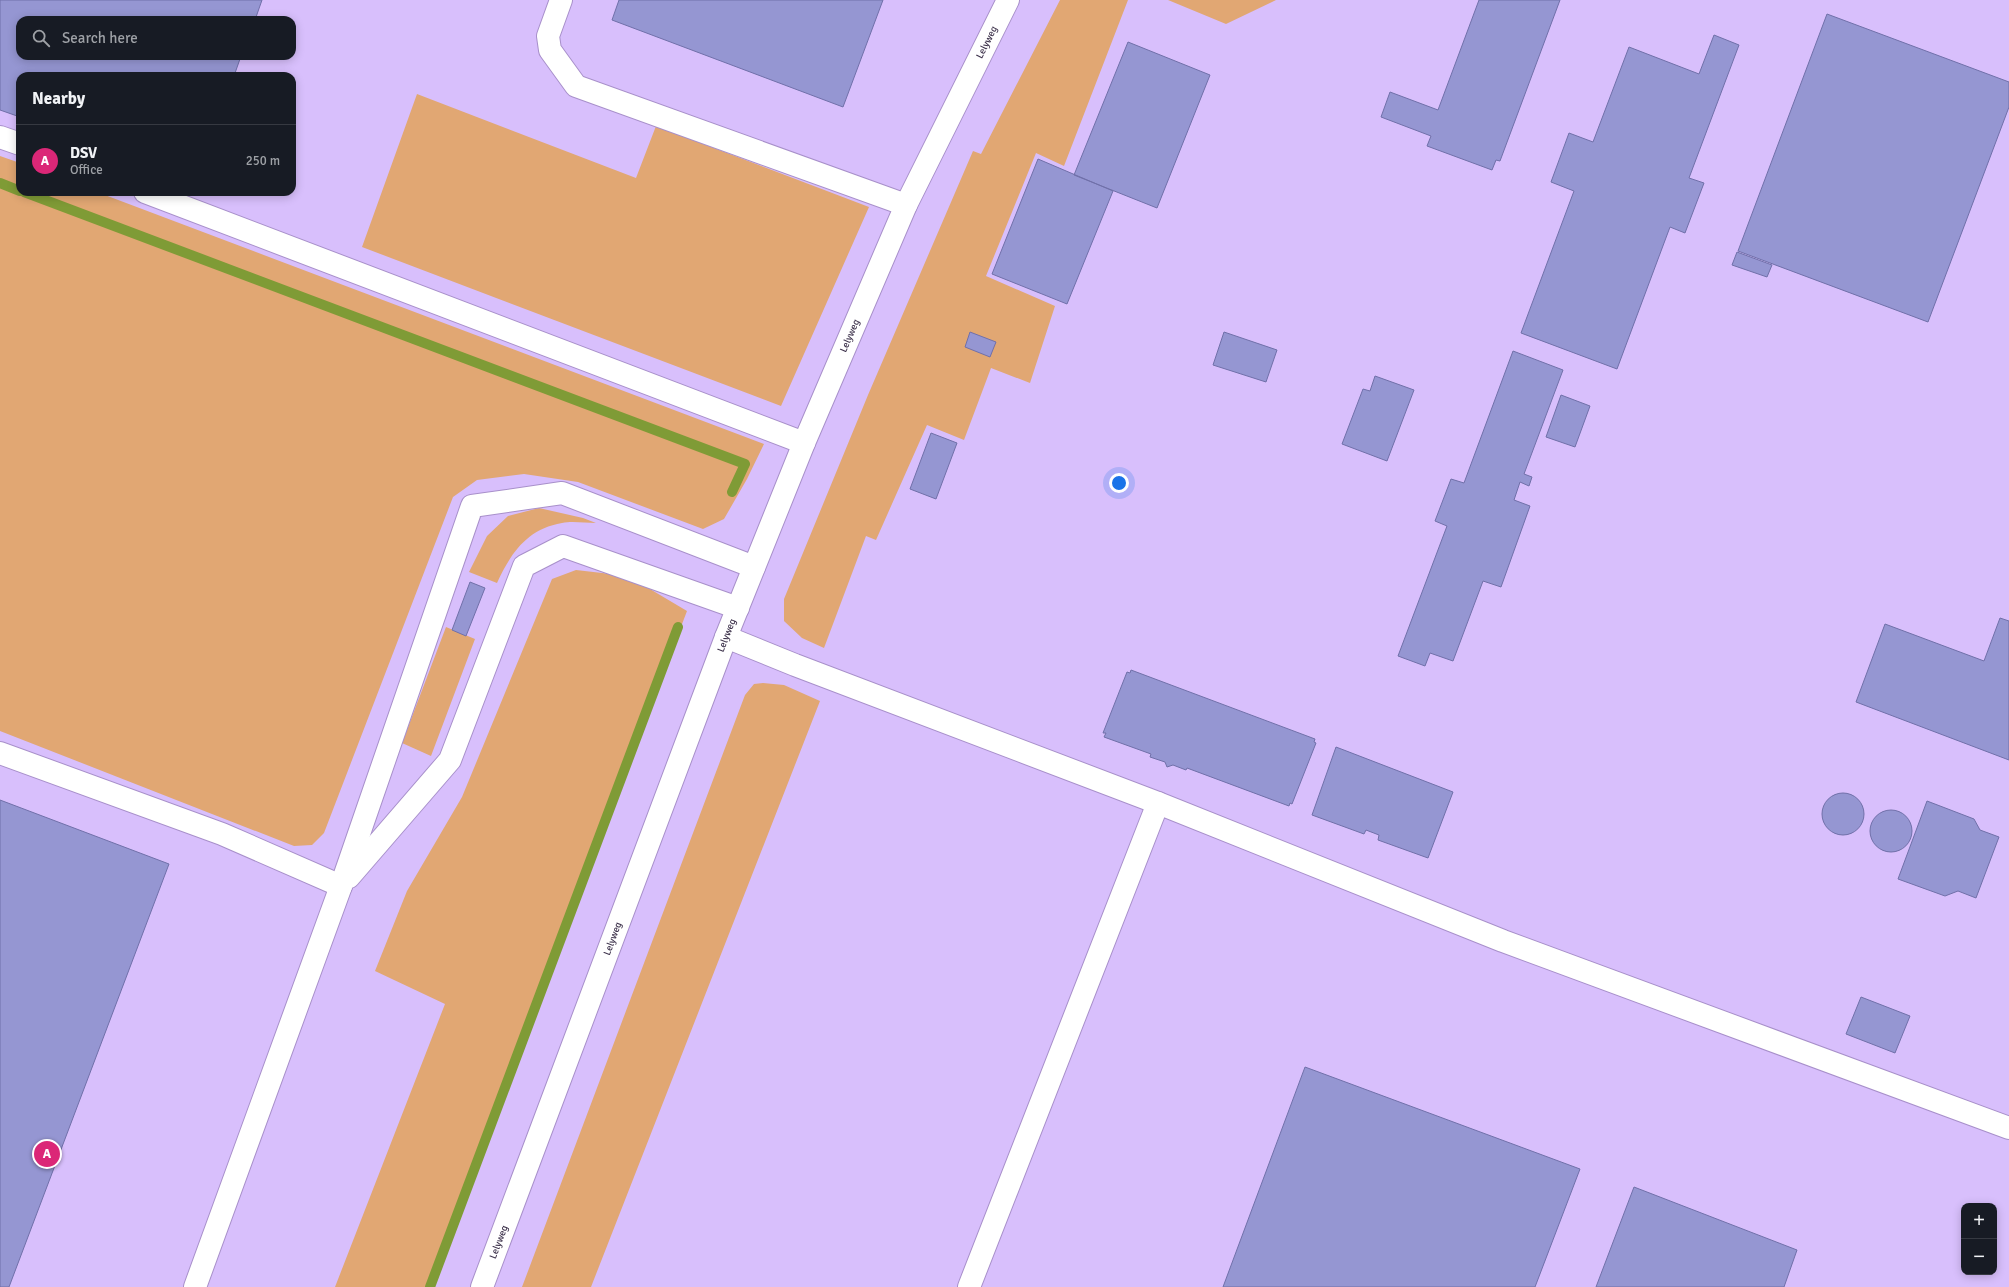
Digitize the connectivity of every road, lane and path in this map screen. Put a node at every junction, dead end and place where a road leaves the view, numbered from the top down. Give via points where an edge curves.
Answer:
1 (562, 0) edge
2 (1008, 0) edge
3 (0, 137) edge
4 (16, 143) edge
5 (156, 196) edge
6 (906, 205) junction
7 (804, 443) junction
8 (754, 567) junction
9 (738, 608) junction
10 (726, 637) junction
11 (0, 753) edge
12 (1158, 803) junction
13 (341, 886) junction
14 (2009, 1128) edge
15 (195, 1287) edge
16 (482, 1287) edge
17 (970, 1287) edge

1 - 6 street via 548,36 550,50 576,86
2 - 6 street, Lelyweg
3 - 4 street
5 - 7 street
6 - 7 street, Lelyweg
7 - 8 street, Lelyweg
8 - 9 street, Lelyweg
8 - 13 street via 562,493 472,506
9 - 10 street, Lelyweg
9 - 13 street via 563,546 524,566 450,760
10 - 12 street
10 - 16 street, Lelyweg
11 - 13 street via 222,834
12 - 14 street via 1502,941
12 - 17 street
13 - 15 street

